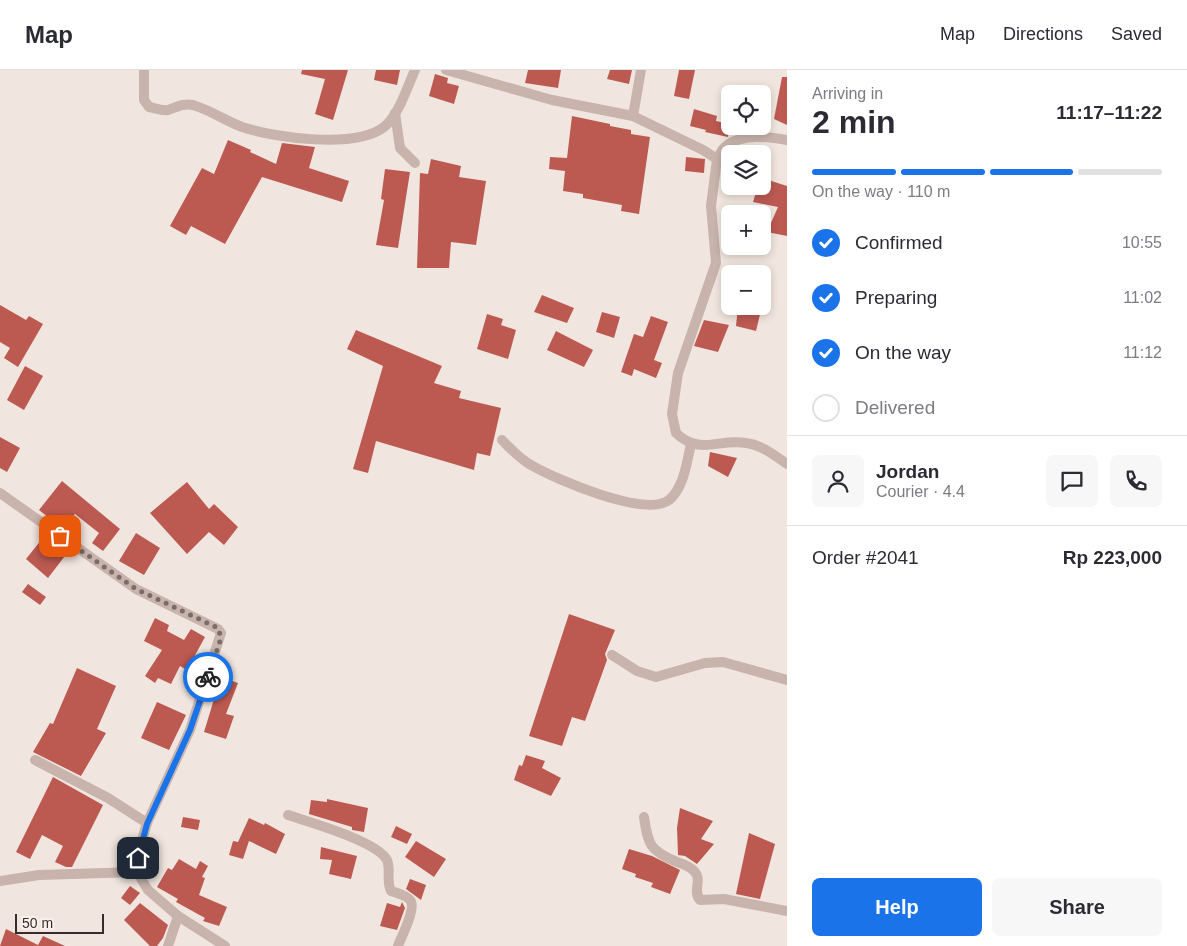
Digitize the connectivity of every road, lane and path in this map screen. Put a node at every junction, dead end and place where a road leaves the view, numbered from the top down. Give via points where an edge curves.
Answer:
1 (144, 70) edge
2 (415, 70) edge
3 (446, 70) edge
4 (641, 70) edge
5 (394, 113) junction
6 (633, 116) junction
7 (787, 140) edge
8 (717, 160) junction
9 (415, 163) dead end
10 (502, 440) dead end
11 (691, 444) junction
12 (787, 464) edge
13 (0, 493) edge
14 (612, 655) dead end
15 (787, 680) edge
16 (35, 760) dead end
17 (288, 815) dead end
18 (644, 817) dead end
19 (147, 824) junction
20 (137, 872) junction
21 (0, 881) edge
22 (787, 911) edge
23 (178, 916) junction
24 (168, 946) edge
25 (225, 946) edge
26 (398, 946) edge

1 - 5 street via 144,100 149,107 166,110 178,105 193,105 259,132 318,139 356,138 386,126
2 - 5 street
3 - 6 street via 552,100
4 - 6 street
5 - 9 street via 400,148
6 - 8 street
7 - 8 street via 764,136 742,140 726,146
8 - 11 street via 711,206 716,263 713,279 684,353 672,414 676,433
10 - 11 street via 529,464 560,481 630,503 657,504 666,502 679,486
11 - 12 street via 713,446 744,442 760,446
13 - 19 street via 136,589 218,628 221,633 190,730
14 - 15 street via 637,671 656,677 705,663 723,662
16 - 19 street via 108,798
17 - 26 street via 361,842 384,856 391,891 412,904
18 - 22 street via 651,848 695,871 698,880 696,892 700,900 724,899
19 - 20 street
20 - 21 street via 39,875
20 - 23 street via 148,890
23 - 24 street
23 - 25 street

